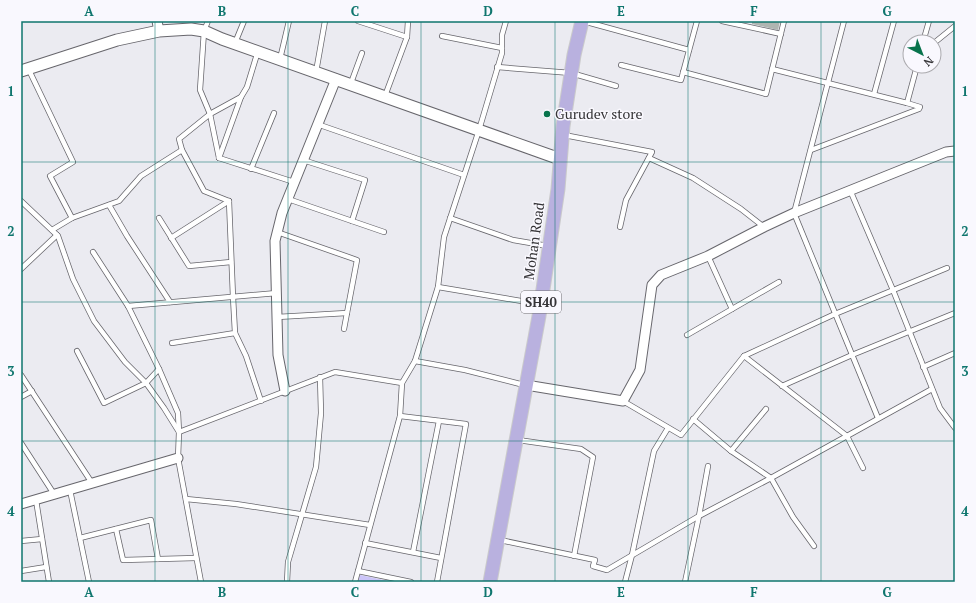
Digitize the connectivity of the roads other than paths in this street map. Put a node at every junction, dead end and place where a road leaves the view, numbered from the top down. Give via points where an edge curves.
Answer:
1 (244, 21) edge
2 (289, 21) edge
3 (325, 21) edge
4 (358, 21) edge
5 (408, 21) edge
6 (506, 21) edge
7 (697, 21) edge
8 (722, 21) edge
9 (784, 21) edge
10 (844, 21) edge
11 (894, 21) edge
12 (929, 21) edge
13 (580, 23) edge
14 (158, 26) edge
15 (206, 26) edge
16 (955, 26) edge
17 (781, 34) junction
18 (926, 34) edge
19 (442, 36) dead end
20 (407, 37) junction
21 (942, 37) edge
22 (235, 43) junction
23 (502, 48) junction
24 (689, 50) junction
25 (258, 51) junction
26 (362, 53) dead end
27 (280, 59) junction
28 (622, 65) dead end
29 (497, 67) junction
30 (772, 69) junction
31 (25, 70) edge
32 (316, 72) junction
33 (683, 72) junction
34 (571, 73) junction
35 (915, 74) edge
36 (336, 79) junction
37 (828, 83) junction
38 (350, 84) junction
39 (616, 86) dead end
40 (874, 94) junction
41 (385, 96) junction
42 (242, 97) junction
43 (907, 102) junction
44 (274, 113) dead end
45 (210, 114) junction
46 (318, 124) junction
47 (479, 130) junction
48 (563, 134) junction
49 (182, 150) junction
50 (811, 150) junction
51 (955, 151) edge
52 (219, 158) junction
53 (649, 158) junction
54 (560, 159) junction
55 (303, 160) junction
56 (252, 168) junction
57 (464, 175) junction
58 (294, 182) junction
59 (850, 190) junction
60 (288, 199) junction
61 (21, 201) edge
62 (229, 201) junction
63 (109, 205) junction
64 (794, 212) junction
65 (72, 218) junction
66 (159, 218) dead end
67 (450, 218) junction
68 (352, 221) junction
69 (620, 227) dead end
70 (764, 227) junction
71 (52, 230) junction
72 (278, 232) junction
73 (384, 232) dead end
74 (57, 235) junction
75 (171, 238) junction
76 (549, 247) junction
77 (93, 252) dead end
78 (708, 256) junction
79 (231, 262) junction
80 (947, 268) dead end
81 (21, 269) edge
82 (779, 282) dead end
83 (438, 287) junction
84 (893, 290) junction
85 (277, 293) junction
86 (233, 297) junction
87 (170, 302) junction
88 (541, 305) junction
89 (128, 306) junction
90 (732, 309) junction
91 (955, 313) edge
92 (347, 314) junction
93 (835, 314) junction
94 (277, 317) junction
95 (344, 329) dead end
96 (909, 332) junction
97 (235, 333) junction
98 (687, 335) dead end
99 (172, 344) dead end
100 (77, 352) dead end
101 (955, 353) edge
102 (852, 355) junction
103 (744, 356) junction
104 (415, 361) junction
105 (923, 367) junction
106 (159, 369) junction
107 (21, 375) edge
108 (320, 377) junction
109 (146, 383) junction
110 (402, 383) junction
111 (526, 385) junction
112 (782, 386) junction
113 (932, 389) junction
114 (32, 391) junction
115 (285, 391) junction
116 (21, 397) edge
117 (261, 400) junction
118 (623, 401) junction
119 (766, 409) dead end
120 (400, 416) junction
121 (878, 418) junction
122 (693, 419) junction
123 (439, 421) junction
124 (955, 427) edge
125 (668, 428) junction
126 (179, 432) junction
127 (847, 436) junction
128 (516, 440) junction
129 (21, 444) edge
130 (731, 451) junction
131 (178, 458) junction
132 (708, 466) dead end
133 (863, 468) dead end
134 (771, 478) junction
135 (92, 483) junction
136 (70, 490) junction
137 (54, 495) junction
138 (186, 499) junction
139 (36, 500) junction
140 (21, 504) edge
141 (302, 515) junction
142 (698, 516) junction
143 (370, 525) junction
144 (116, 529) junction
145 (80, 538) junction
146 (42, 539) junction
147 (498, 540) junction
148 (21, 541) edge
149 (365, 543) junction
150 (814, 546) dead end
151 (413, 552) junction
152 (632, 555) junction
153 (574, 556) junction
154 (196, 558) junction
155 (441, 558) junction
156 (158, 559) junction
157 (46, 568) junction
158 (21, 571) edge
159 (358, 571) junction
160 (48, 582) edge
161 (88, 582) edge
162 (201, 582) edge
163 (287, 582) edge
164 (355, 582) edge
165 (409, 582) edge
166 (437, 582) edge
167 (490, 582) edge
168 (624, 582) edge
169 (685, 582) edge

1 - 22 lane
2 - 27 lane
3 - 32 lane
4 - 20 lane
5 - 20 lane
6 - 23 lane
7 - 24 lane
8 - 17 lane
9 - 17 lane
10 - 37 lane
11 - 40 lane
12 - 18 lane
13 - 24 lane
13 - 34 main road, Mohan Road / SH40
14 - 15 street
14 - 31 street
15 - 22 street
15 - 45 lane via 200,90
16 - 21 lane
17 - 30 lane
19 - 23 lane
20 - 41 lane
22 - 25 street
23 - 29 lane
24 - 33 lane
25 - 27 street
25 - 42 lane
26 - 38 lane
27 - 32 street
28 - 33 lane via 681,80
29 - 34 lane
29 - 47 lane
30 - 33 lane via 766,94
30 - 37 lane
31 - 65 lane via 73,162 50,176
32 - 36 street
34 - 39 lane
34 - 48 main road, Mohan Road / SH40
35 - 43 lane
36 - 38 street
36 - 46 street
37 - 40 lane
37 - 50 lane
38 - 41 street
40 - 43 lane
41 - 47 street
42 - 45 lane
42 - 52 lane
43 - 50 lane via 920,106 919,109
44 - 56 lane
45 - 49 lane via 179,139
45 - 52 lane
46 - 55 street
46 - 57 lane
47 - 54 street
47 - 57 lane
48 - 53 lane via 652,152
48 - 54 main road, Mohan Road / SH40
49 - 62 lane via 204,191
49 - 63 lane via 141,176 119,202
50 - 64 lane
51 - 59 street via 946,152
52 - 56 lane
53 - 69 lane via 626,200
53 - 70 lane via 693,178
54 - 76 main road, Mohan Road / SH40
55 - 58 street
55 - 68 lane via 365,180
56 - 58 lane
57 - 67 lane
58 - 60 street
59 - 64 street
59 - 84 lane
60 - 68 lane
60 - 72 street
61 - 71 lane
62 - 75 lane
62 - 79 lane
63 - 65 lane
63 - 87 lane
64 - 70 street
64 - 93 lane
65 - 71 lane
66 - 75 lane
67 - 76 lane via 513,240
67 - 83 lane via 444,237
68 - 73 lane
70 - 78 street
71 - 74 lane
72 - 85 street via 275,241
72 - 92 lane via 357,260
74 - 81 lane
74 - 109 lane via 73,279 94,321 125,362
75 - 79 lane via 189,266
76 - 88 main road, Mohan Road / SH40
77 - 89 lane
78 - 90 lane
78 - 118 street via 661,275 652,285 640,370
79 - 86 lane
80 - 84 lane
82 - 90 lane
83 - 88 lane
83 - 104 lane
84 - 93 lane
84 - 96 lane
85 - 86 lane
85 - 94 street
86 - 87 lane
86 - 97 lane
87 - 89 lane
88 - 111 main road, Mohan Road / SH40
89 - 106 lane
90 - 98 lane
91 - 96 lane
92 - 94 lane
92 - 95 lane
93 - 102 lane
93 - 103 lane
94 - 115 street via 278,356
96 - 102 lane
96 - 105 lane
97 - 99 lane
97 - 117 lane
100 - 109 lane via 104,403
101 - 105 lane
102 - 112 lane
102 - 121 lane
103 - 112 lane
103 - 122 lane
104 - 110 lane
104 - 111 lane
105 - 113 lane
106 - 109 lane
106 - 126 lane via 178,413
107 - 114 lane
108 - 110 lane via 335,372
108 - 115 lane
108 - 141 lane via 321,413 316,467
109 - 126 lane
110 - 120 lane
111 - 118 street
111 - 128 main road, Mohan Road / SH40
112 - 127 lane
113 - 121 lane
113 - 124 lane via 940,408
114 - 116 lane
114 - 135 lane
115 - 117 lane
117 - 126 lane
118 - 125 lane
119 - 130 lane
120 - 123 lane
120 - 143 lane
121 - 127 lane
122 - 125 lane via 681,435
122 - 130 lane
123 - 151 lane
123 - 155 lane via 466,424
125 - 152 lane via 654,452
126 - 131 lane
127 - 133 lane
127 - 134 lane
128 - 147 main road, Mohan Road / SH40
128 - 153 lane via 581,449 593,457
129 - 137 lane
130 - 134 lane
131 - 135 street
131 - 138 lane
132 - 142 lane
134 - 142 lane
134 - 150 lane via 793,517
135 - 136 street
136 - 137 street
136 - 145 lane
137 - 139 street
138 - 141 lane
138 - 154 lane
139 - 140 street
139 - 146 lane
141 - 143 lane
141 - 163 lane via 288,562
142 - 152 lane
142 - 169 lane
143 - 149 lane
144 - 145 lane
144 - 156 lane via 123,560
144 - 156 lane via 151,520
145 - 161 lane
146 - 148 lane
146 - 157 lane
147 - 153 lane
147 - 167 main road, Mohan Road / SH40
149 - 151 lane
149 - 159 lane
151 - 155 lane
152 - 153 lane via 607,570 593,566 595,560
152 - 168 lane
154 - 156 lane
154 - 162 lane
155 - 166 lane
157 - 158 lane
157 - 160 lane
159 - 164 lane
159 - 165 lane

